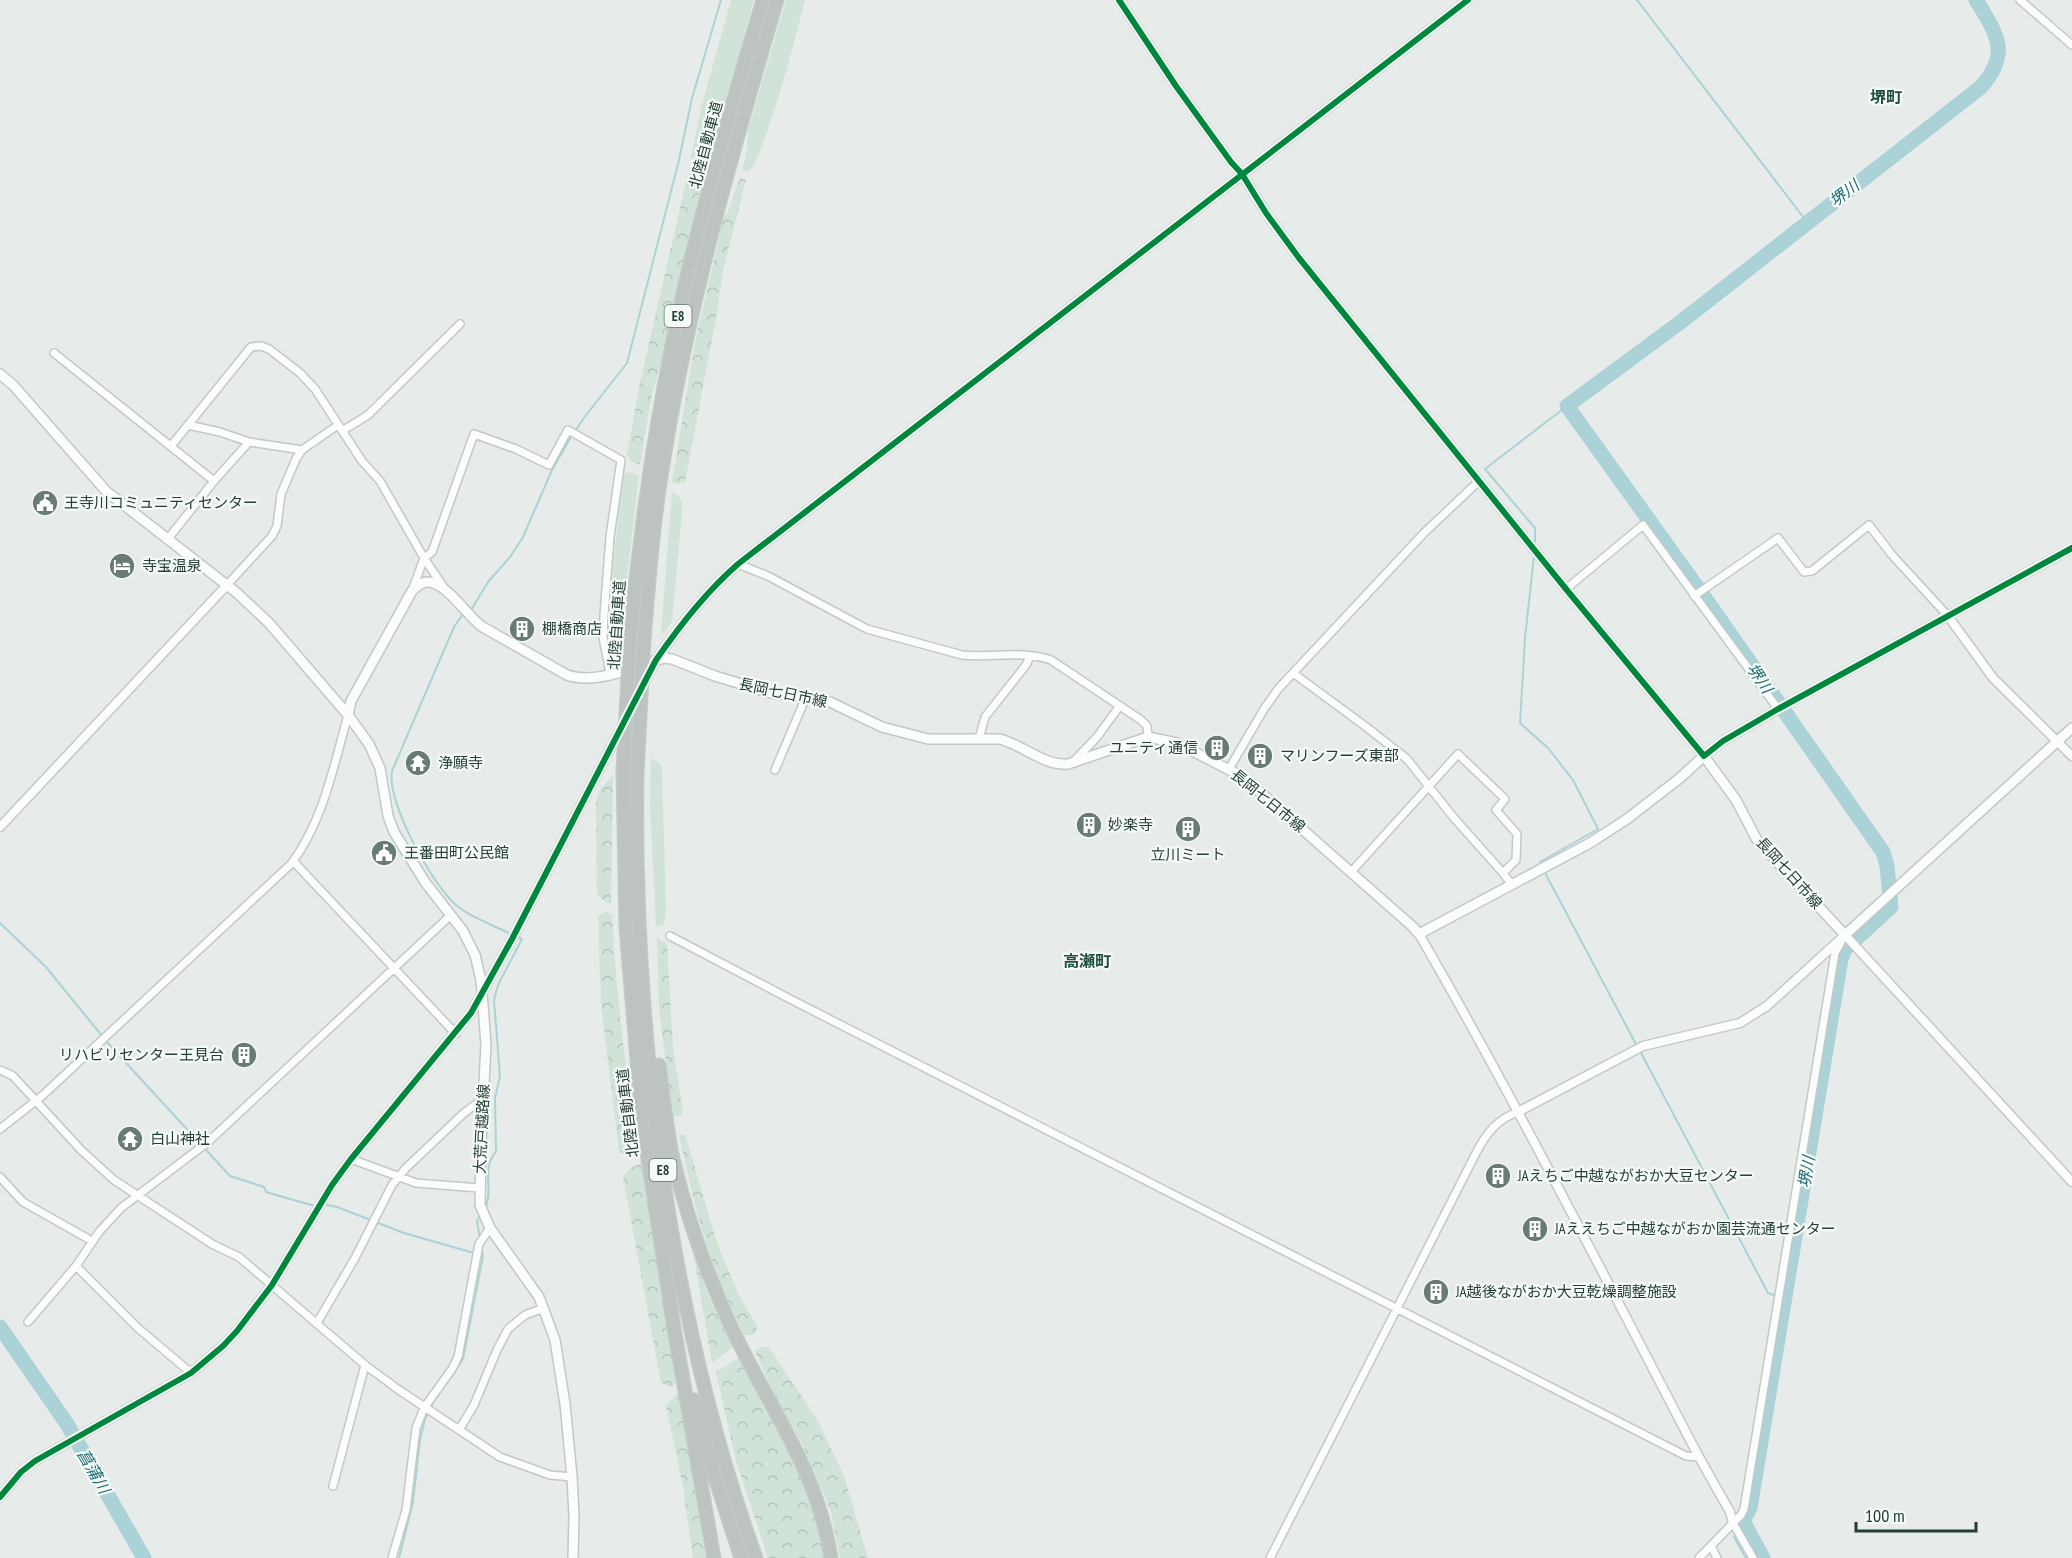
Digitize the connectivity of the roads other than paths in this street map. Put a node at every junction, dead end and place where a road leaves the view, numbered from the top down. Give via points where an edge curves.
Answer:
1 (762, 0) edge
2 (777, 0) edge
3 (1119, 0) edge
4 (1468, 0) edge
5 (2020, 0) edge
6 (2072, 45) edge
7 (1242, 174) junction
8 (460, 324) dead end
9 (54, 353) dead end
10 (0, 374) edge
11 (188, 425) junction
12 (340, 428) junction
13 (249, 442) junction
14 (171, 446) junction
15 (302, 450) junction
16 (214, 481) junction
17 (1479, 481) junction
18 (167, 540) junction
19 (2072, 548) edge
20 (424, 558) junction
21 (738, 564) junction
22 (227, 585) junction
23 (443, 586) junction
24 (1566, 589) junction
25 (412, 591) junction
26 (1694, 596) junction
27 (1948, 616) junction
28 (1030, 656) junction
29 (656, 660) junction
30 (1293, 673) junction
31 (610, 674) junction
32 (806, 697) junction
33 (1119, 707) junction
34 (1778, 709) junction
35 (348, 715) junction
36 (2072, 728) edge
37 (1148, 737) junction
38 (979, 739) junction
39 (2058, 741) junction
40 (1704, 756) junction
41 (2072, 756) edge
42 (1073, 763) junction
43 (1229, 769) junction
44 (775, 770) dead end
45 (1428, 786) junction
46 (0, 827) edge
47 (293, 861) junction
48 (637, 868) junction
49 (1351, 872) junction
50 (1503, 873) junction
51 (1512, 885) junction
52 (451, 915) junction
53 (1419, 934) junction
54 (1845, 935) junction
55 (670, 936) dead end
56 (394, 969) junction
57 (482, 996) junction
58 (456, 1034) junction
59 (0, 1070) edge
60 (484, 1098) junction
61 (36, 1101) junction
62 (1518, 1112) junction
63 (0, 1129) edge
64 (351, 1159) junction
65 (0, 1177) edge
66 (399, 1178) junction
67 (2072, 1182) edge
68 (479, 1188) junction
69 (135, 1196) junction
70 (490, 1228) junction
71 (92, 1241) junction
72 (665, 1264) junction
73 (76, 1266) junction
74 (272, 1285) junction
75 (544, 1308) junction
76 (1397, 1309) junction
77 (28, 1322) dead end
78 (316, 1323) junction
79 (365, 1365) junction
80 (191, 1373) junction
81 (424, 1408) junction
82 (459, 1430) junction
83 (1699, 1457) junction
84 (572, 1477) junction
85 (333, 1486) dead end
86 (0, 1497) edge
87 (1733, 1523) junction
88 (1711, 1546) junction
89 (392, 1558) edge
90 (573, 1558) edge
91 (714, 1558) edge
92 (741, 1558) edge
93 (756, 1558) edge
94 (831, 1558) edge
95 (1270, 1558) edge
96 (1699, 1558) edge
97 (1717, 1558) edge
98 (1753, 1558) edge

1 - 72 highway, 北陸自動車道 / E8, bridge via 702,214 673,339 642,520 630,639 623,771 624,888 642,1120
2 - 48 highway, 北陸自動車道 / E8, bridge via 721,194 663,463 644,640
3 - 7 street via 1176,86
4 - 7 street
5 - 6 street
7 - 17 street via 1299,258
7 - 21 street
8 - 12 street via 368,415
9 - 14 street
10 - 18 main road, 大荒戸越路線 via 106,492
11 - 12 street via 245,353 256,346 269,349 300,374 315,389
11 - 13 street
11 - 14 street
12 - 15 street
12 - 20 street via 384,487
13 - 15 street
13 - 16 street
14 - 16 street
15 - 22 street via 283,488 273,536
16 - 18 street
17 - 24 street
17 - 30 street via 1424,532
18 - 22 main road, 大荒戸越路線
19 - 27 street
20 - 23 street
20 - 25 street
20 - 31 street via 432,552 474,434 549,465 568,430 621,460 603,615
21 - 28 street via 867,629 962,655
21 - 29 street via 708,591
22 - 35 main road, 大荒戸越路線 via 269,623
22 - 46 street
23 - 25 main road via 427,582
23 - 31 main road, 長岡七日市線 via 481,626 567,675 586,679
24 - 26 street via 1643,525
24 - 40 street
25 - 35 main road via 351,701
26 - 27 street via 1778,538 1804,572 1812,571 1869,525
26 - 34 street
27 - 34 street
27 - 39 street via 1993,678
28 - 33 street via 1051,660
28 - 38 street via 985,717
29 - 31 main road, 長岡七日市線
29 - 32 main road, 長岡七日市線 via 672,658 756,689
29 - 57 street
30 - 43 street via 1264,709
30 - 45 street via 1407,759
32 - 38 main road, 長岡七日市線 via 830,702 882,727 928,739
32 - 44 street
33 - 37 street via 1147,726
33 - 42 street
34 - 40 street
35 - 47 street via 319,813
35 - 52 main road, 大荒戸越路線 via 377,760 388,816 400,842
36 - 39 main road
37 - 42 main road, 長岡七日市線
37 - 43 main road, 長岡七日市線 via 1177,743
38 - 42 main road, 長岡七日市線 via 1000,739 1049,761
39 - 41 street
39 - 54 main road
40 - 51 main road via 1617,825
40 - 54 main road, 長岡七日市線 via 1736,800 1757,840
43 - 49 main road, 長岡七日市線
45 - 49 street
45 - 50 street
45 - 50 street via 1458,754 1504,799 1496,810 1516,834 1516,860
47 - 56 street
47 - 61 street
48 - 93 highway, 北陸自動車道 / E8 via 648,1052 679,1268 710,1408
48 - 94 highway, 北陸自動車道 / E8 via 657,1053 672,1154 684,1197 728,1321 809,1475
49 - 53 main road, 長岡七日市線
50 - 51 street
51 - 53 main road
52 - 56 street
52 - 57 main road, 大荒戸越路線 via 475,955
53 - 62 street
54 - 62 street via 1767,1006 1747,1019 1642,1046
54 - 67 street
54 - 87 street via 1835,953 1745,1502
55 - 76 street
56 - 58 street
56 - 69 street via 208,1142
57 - 58 street
57 - 60 main road, 大荒戸越路線 via 486,1044
58 - 64 street
59 - 61 street via 13,1076
60 - 66 street
60 - 68 main road, 大荒戸越路線
61 - 63 street
61 - 69 street via 81,1150
62 - 76 street via 1487,1133
62 - 83 street
64 - 66 street
64 - 74 street
65 - 71 street via 23,1203
66 - 68 street via 433,1186
66 - 78 street
68 - 70 main road, 大荒戸越路線 via 482,1211
69 - 71 street
69 - 74 street via 239,1257
70 - 75 main road, 大荒戸越路線
70 - 81 street via 479,1244 458,1357
71 - 73 street
72 - 91 highway, 北陸自動車道 / E8
72 - 92 highway, 北陸自動車道 / E8 via 697,1413
73 - 77 street
73 - 80 street via 138,1328
74 - 78 street
74 - 80 street via 230,1339
75 - 82 street via 525,1315 508,1329
75 - 84 main road, 大荒戸越路線 via 557,1346
76 - 83 street via 1686,1456
76 - 95 street
78 - 79 street
79 - 81 street
79 - 85 street
80 - 86 street via 35,1461
81 - 82 street
81 - 89 street via 416,1428 405,1516
82 - 84 street via 514,1464 549,1475
83 - 87 street
84 - 90 main road, 大荒戸越路線
87 - 88 street
87 - 98 street
88 - 96 street
88 - 97 street

